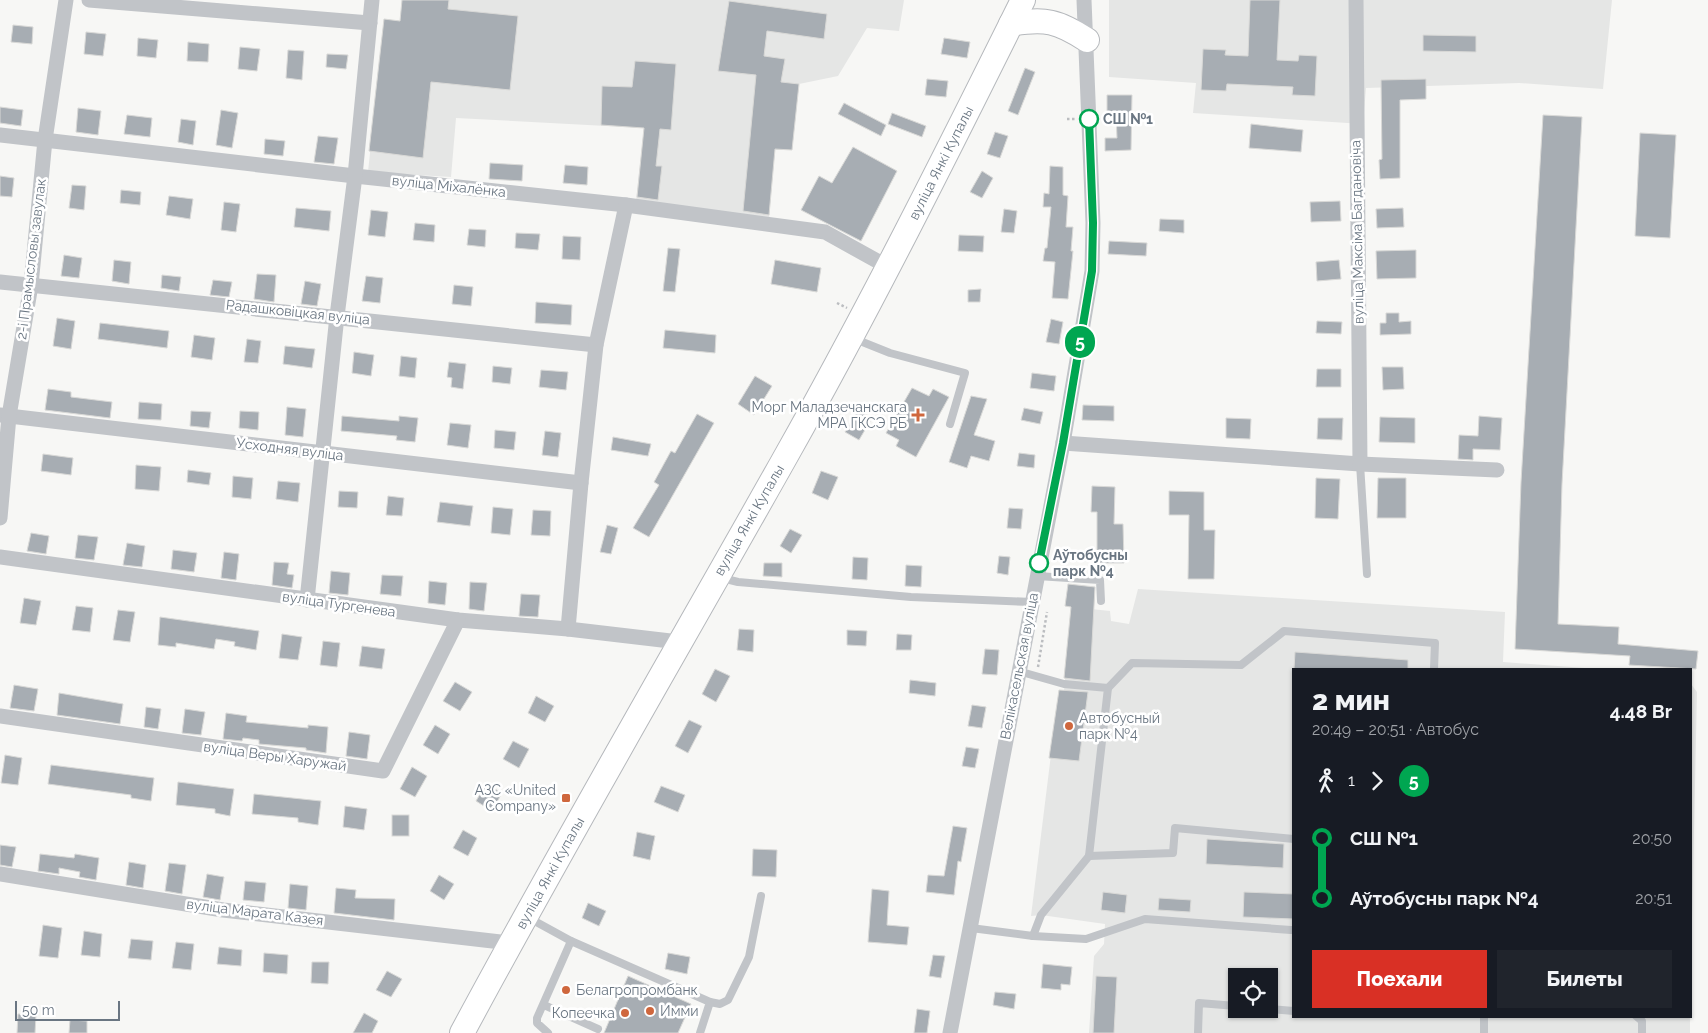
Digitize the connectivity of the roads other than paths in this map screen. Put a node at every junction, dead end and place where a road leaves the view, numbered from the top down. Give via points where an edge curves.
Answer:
1 (66, 0) edge
2 (89, 0) edge
3 (372, 0) edge
4 (1023, 0) edge
5 (1084, 0) edge
6 (1356, 0) edge
7 (370, 23) junction
8 (1012, 24) junction
9 (1087, 40) junction
10 (0, 135) edge
11 (45, 140) junction
12 (355, 176) junction
13 (626, 205) junction
14 (888, 267) junction
15 (0, 282) edge
16 (31, 285) junction
17 (337, 316) junction
18 (850, 337) junction
19 (596, 344) junction
20 (4, 416) edge
21 (950, 424) dead end
22 (1063, 443) junction
23 (323, 452) junction
24 (1360, 464) junction
25 (1497, 470) dead end
26 (581, 483) junction
27 (0, 518) edge
28 (0, 557) edge
29 (1367, 574) dead end
30 (1036, 576) junction
31 (716, 577) junction
32 (307, 600) junction
33 (1101, 600) dead end
34 (1031, 602) junction
35 (458, 620) junction
36 (568, 629) junction
37 (679, 642) junction
38 (1434, 668) edge
39 (1018, 671) junction
40 (1108, 688) junction
41 (0, 716) edge
42 (1292, 839) edge
43 (1089, 856) junction
44 (0, 874) edge
45 (762, 896) dead end
46 (526, 917) junction
47 (971, 928) junction
48 (1291, 930) dead end
49 (1033, 936) junction
50 (572, 941) junction
51 (510, 943) junction
52 (710, 1002) junction
53 (544, 1005) junction
54 (1228, 1005) edge
55 (1278, 1010) edge
56 (1292, 1011) edge
57 (1484, 1018) edge
58 (1638, 1018) edge
59 (598, 1029) dead end
60 (462, 1033) edge
61 (548, 1033) edge
62 (700, 1033) edge
63 (950, 1033) edge
64 (1198, 1033) edge
65 (1484, 1033) edge
66 (1642, 1033) edge

1 - 11 street, 2-і Прамысловы завулак
2 - 7 street
3 - 7 street
4 - 8 main road, вуліца Янкі Купалы
5 - 9 street, Велікасельская вуліца
6 - 24 street, вуліца Максіма Багдановіча
7 - 12 street
8 - 9 main road via 1041,19 1072,30
8 - 14 main road, вуліца Янкі Купалы
9 - 22 street, Велікасельская вуліца via 1092,271
10 - 11 street, вуліца Міхалёнка
11 - 12 street, вуліца Міхалёнка
11 - 16 street, 2-і Прамысловы завулак
12 - 13 street, вуліца Міхалёнка
12 - 17 street
13 - 14 street, вуліца Міхалёнка via 825,232
13 - 19 street
14 - 18 main road, вуліца Янкі Купалы
15 - 16 street, Радашковіцкая вуліца
16 - 17 street, Радашковіцкая вуліца
16 - 20 street, 2-і Прамысловы завулак
17 - 19 street, Радашковіцкая вуліца
17 - 23 street
18 - 21 lane via 890,353 966,373
18 - 31 main road, вуліца Янкі Купалы via 787,455
19 - 26 street
20 - 23 street, Усходняя вуліца
20 - 27 street, 2-і Прамысловы завулак
22 - 24 street
22 - 30 street, Велікасельская вуліца
23 - 26 street, Усходняя вуліца
23 - 32 street
24 - 25 street
24 - 29 lane
26 - 36 street
28 - 32 street, вуліца Тургенева
30 - 33 lane via 1100,580
30 - 34 street, Велікасельская вуліца
31 - 34 lane via 738,582 911,597
31 - 37 main road, вуліца Янкі Купалы
32 - 35 street, вуліца Тургенева
34 - 39 street, Велікасельская вуліца
35 - 36 street, вуліца Тургенева
35 - 41 street, вуліца Веры Харужай via 383,772
36 - 37 street, вуліца Тургенева
37 - 46 main road, вуліца Янкі Купалы
38 - 40 lane via 1435,642 1284,631 1242,665 1132,663
39 - 40 lane via 1064,684
39 - 47 street, Велікасельская вуліца
40 - 43 lane
42 - 43 lane via 1174,828 1173,853
43 - 49 lane via 1041,915
44 - 51 street, вуліца Марата Казея via 223,910
45 - 52 lane via 749,957 728,1000 720,1004
46 - 50 lane
46 - 51 main road, вуліца Янкі Купалы
47 - 49 lane
47 - 63 street, Велікасельская вуліца
48 - 49 lane via 1145,919 1086,939
50 - 52 lane
50 - 53 lane
51 - 60 main road, вуліца Янкі Купалы
52 - 62 lane
53 - 59 lane
53 - 61 lane via 537,1023
54 - 64 lane via 1199,1003
55 - 56 lane
57 - 65 lane
58 - 66 lane via 1642,1021

